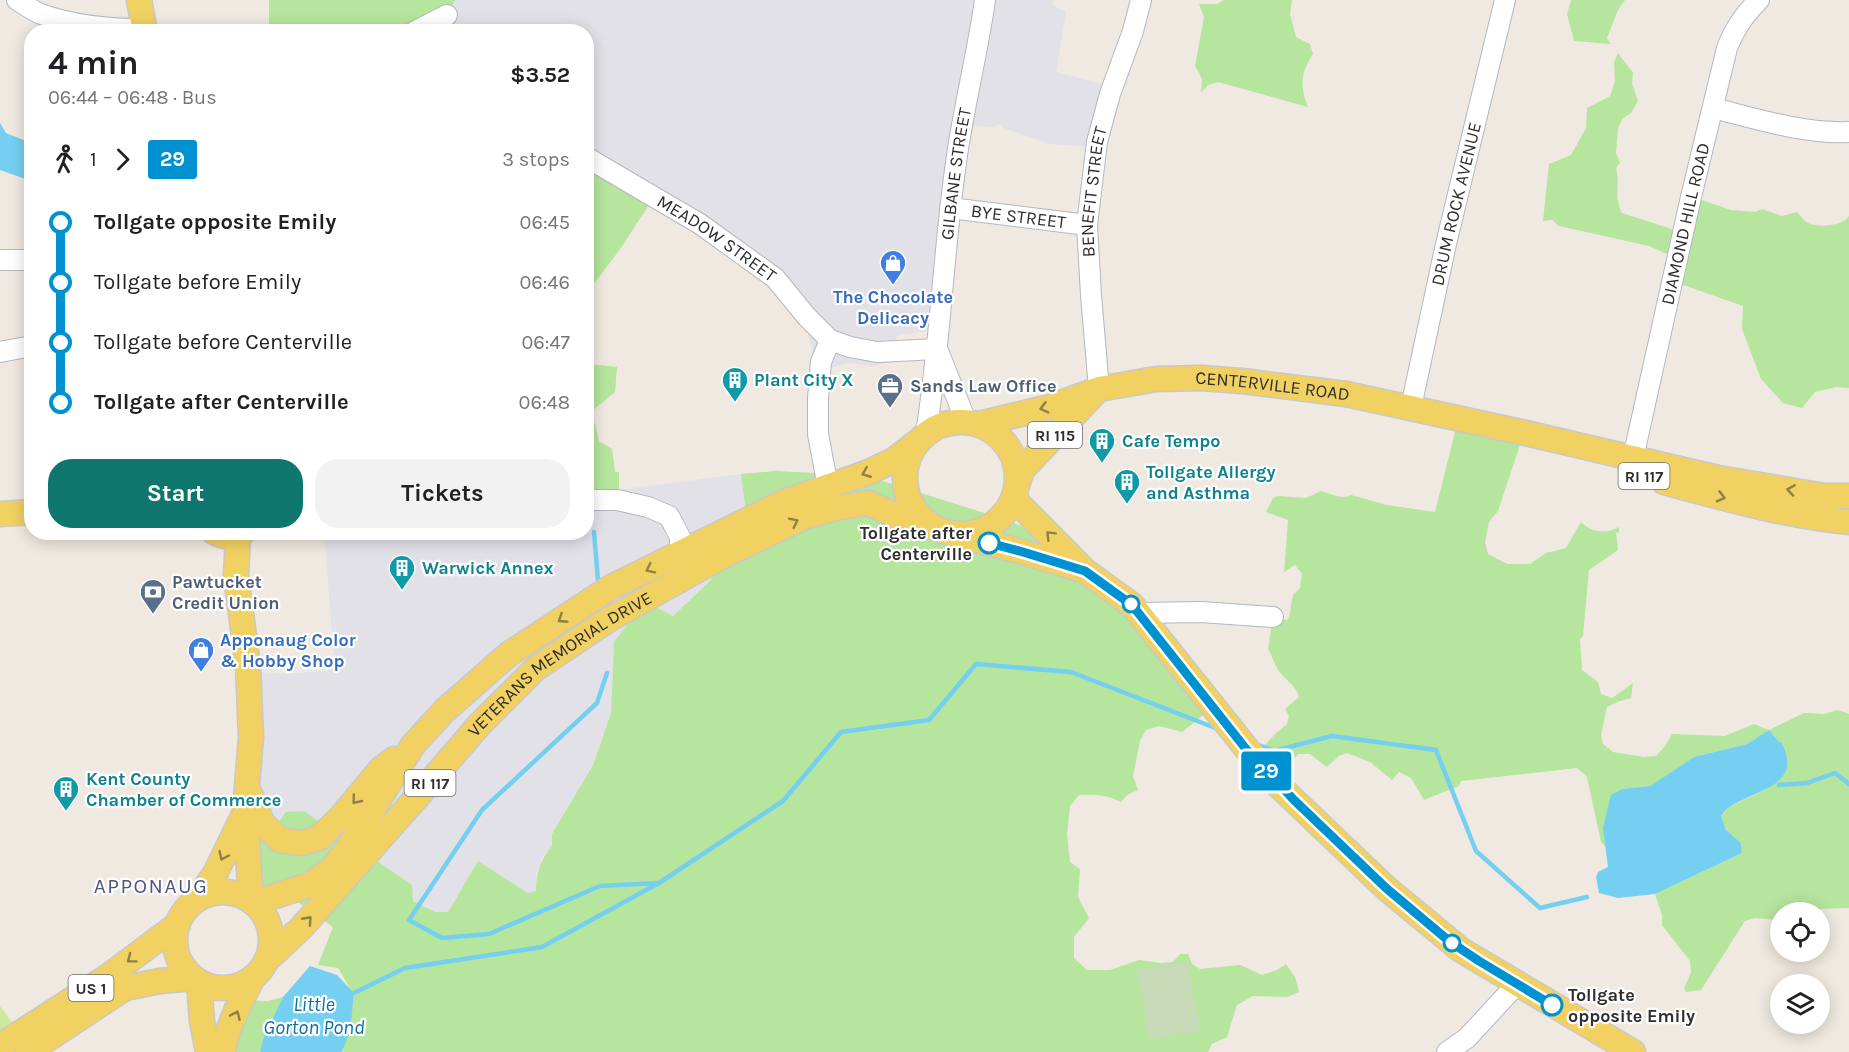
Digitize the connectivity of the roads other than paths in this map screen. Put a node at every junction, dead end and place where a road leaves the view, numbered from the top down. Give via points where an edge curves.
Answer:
1 (17, 0) edge
2 (139, 0) edge
3 (986, 0) edge
4 (1141, 0) edge
5 (1505, 0) edge
6 (1759, 0) edge
7 (447, 15) dead end
8 (78, 24) edge
9 (144, 24) edge
10 (430, 24) edge
11 (1713, 108) junction
12 (1849, 132) edge
13 (594, 162) edge
14 (950, 208) junction
15 (1087, 225) junction
16 (0, 260) edge
17 (24, 260) edge
18 (830, 340) junction
19 (24, 348) edge
20 (937, 348) junction
21 (0, 352) edge
22 (1099, 389) junction
23 (1411, 407) junction
24 (972, 423) junction
25 (921, 438) junction
26 (1631, 465) junction
27 (828, 487) junction
28 (1016, 492) junction
29 (1849, 496) edge
30 (594, 500) edge
31 (24, 512) edge
32 (0, 514) edge
33 (1849, 522) edge
34 (942, 530) junction
35 (230, 540) edge
36 (680, 555) junction
37 (1085, 571) junction
38 (1137, 613) junction
39 (1273, 617) dead end
40 (413, 745) junction
41 (246, 800) junction
42 (197, 899) junction
43 (253, 902) junction
44 (178, 924) junction
45 (259, 970) junction
46 (197, 980) junction
47 (1517, 984) junction
48 (0, 1046) edge
49 (28, 1052) edge
50 (208, 1052) edge
51 (223, 1052) edge
52 (1447, 1052) edge
53 (1633, 1052) edge

1 - 8 street via 39,14
2 - 9 main road
3 - 14 street, GILBANE STREET
4 - 15 street, BENEFIT STREET via 1097,142
5 - 23 street, DRUM ROCK AVENUE
6 - 11 street, DIAMOND HILL ROAD via 1735,29
7 - 10 street
11 - 12 street via 1809,129
11 - 26 street, DIAMOND HILL ROAD
13 - 18 street, MEADOW STREET via 700,224 775,278
14 - 15 street, BYE STREET
14 - 20 street, GILBANE STREET
15 - 22 street, BENEFIT STREET
16 - 17 street
18 - 20 street, MEADOW STREET via 877,352
18 - 27 street via 821,362 818,407 818,434
19 - 21 street
20 - 24 street, GILBANE STREET
20 - 25 street, GILBANE STREET
22 - 23 main road, CENTERVILLE ROAD / RI 117 via 1156,379 1201,378 1310,388
22 -> 24 main road, CENTERVILLE ROAD / RI 117 via 1050,407
22 - 28 main road, RI 115 via 1022,470
23 - 26 main road, CENTERVILLE ROAD / RI 117
24 - 25 main road via 951,422
24 - 28 main road via 996,433 1010,448 1017,466
25 -> 27 main road, VETERANS MEMORIAL DRIVE / RI 117 via 894,460
25 - 34 main road via 907,460 904,479 908,498 918,515
29 -> 26 main road, CENTERVILLE ROAD / RI 117 via 1825,496
26 -> 33 main road, CENTERVILLE ROAD / RI 117 via 1722,498
27 - 36 main road, VETERANS MEMORIAL DRIVE / RI 117 via 784,502
28 - 34 main road via 1004,515 989,527 971,534
37 -> 28 main road
30 - 36 street via 617,500 669,516 680,537
31 - 32 main road
34 - 37 main road, VETERANS MEMORIAL DRIVE
45 -> 34 main road, VETERANS MEMORIAL DRIVE / RI 117 via 302,927 479,725 535,669 608,620 722,557 804,517 836,508 868,503
35 - 41 main road, US 1 via 248,667 251,737
36 -> 40 main road, VETERANS MEMORIAL DRIVE / RI 117 via 611,587 509,654 444,711
37 - 38 main road via 1132,605
38 - 39 street
38 - 47 main road via 1246,749 1294,800 1386,888 1449,941
40 -> 41 main road via 381,769 319,838 302,843 280,840
40 - 43 main road, VETERANS MEMORIAL DRIVE / RI 117 via 332,869 309,885
41 -> 42 main road, US 1 via 215,874
41 - 43 main road, US 1
42 - 43 main road via 215,892 234,893
42 - 44 main road, US 1
43 - 45 main road, US 1 via 265,915 270,930 271,946
44 - 46 main road via 175,944 181,963
44 -> 48 main road, US 1 via 110,975
45 - 46 main road, US 1 via 240,985 226,988
51 -> 45 main road via 231,1025
46 - 49 main road, US 1 via 160,981 125,988
46 - 50 main road
47 - 52 street via 1467,1038
47 - 53 main road

